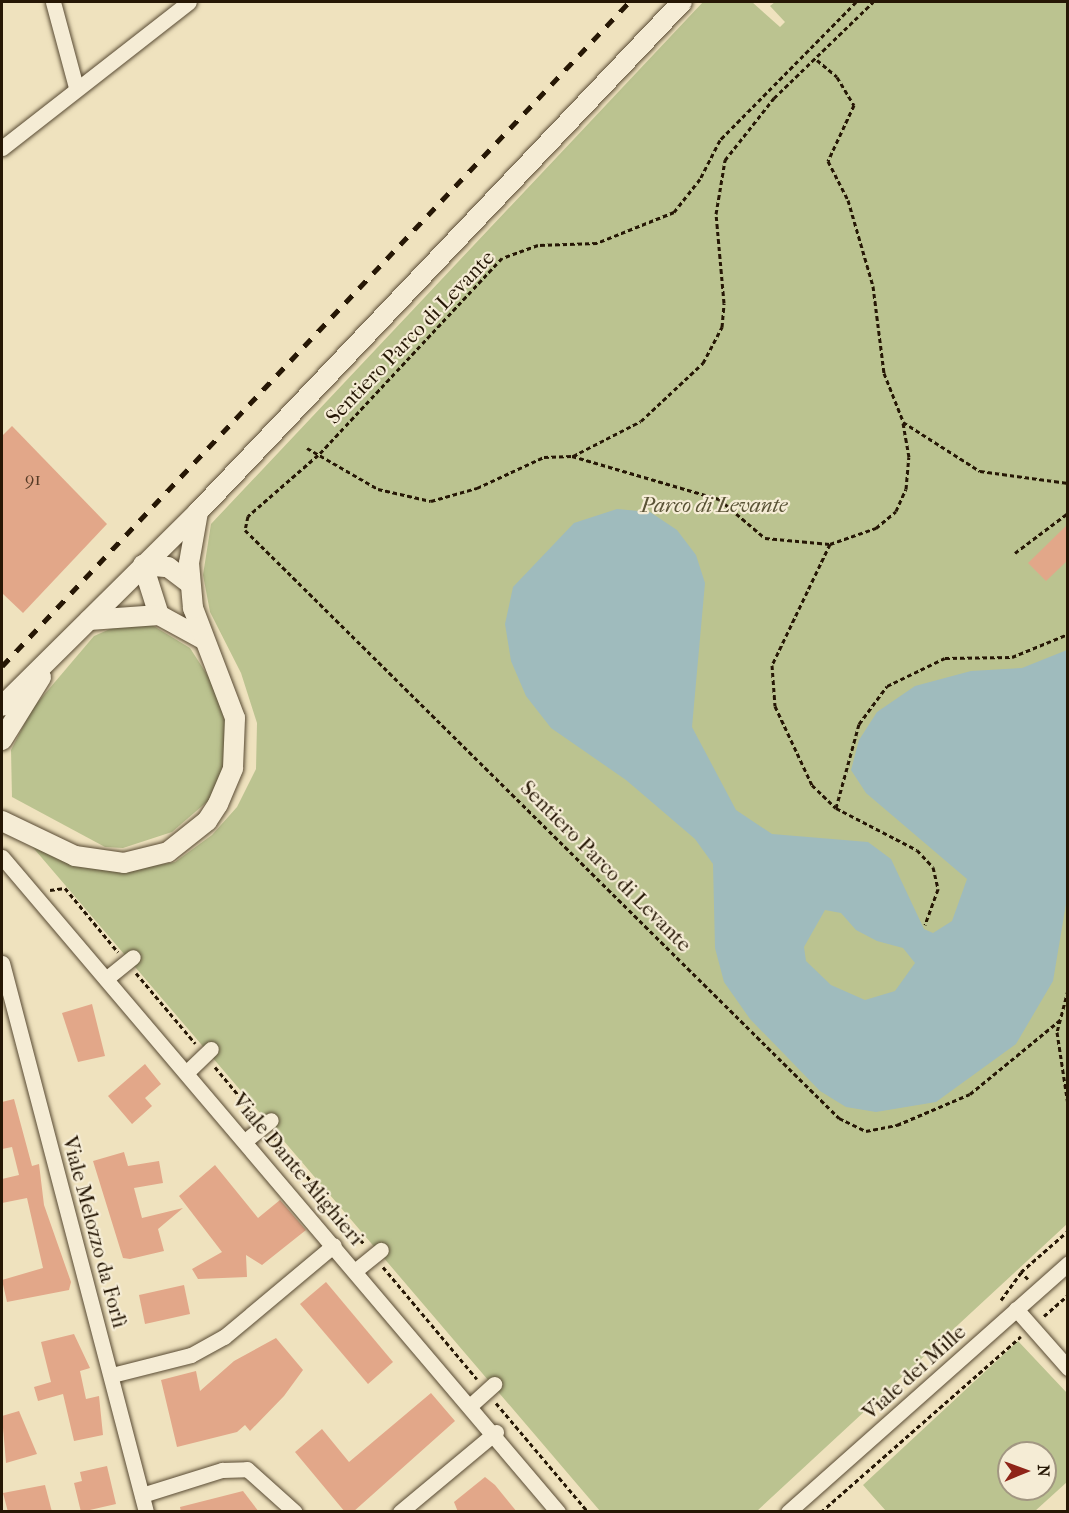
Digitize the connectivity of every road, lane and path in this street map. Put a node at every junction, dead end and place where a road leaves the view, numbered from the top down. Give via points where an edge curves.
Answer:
1 (53, 2) edge
2 (189, 2) edge
3 (682, 2) edge
4 (856, 2) edge
5 (873, 2) edge
6 (817, 60) junction
7 (76, 87) junction
8 (2, 148) edge
9 (903, 422) junction
10 (307, 448) dead end
11 (318, 455) junction
12 (572, 456) junction
13 (1068, 483) edge
14 (198, 512) junction
15 (1068, 513) edge
16 (830, 544) junction
17 (1015, 553) dead end
18 (143, 565) junction
19 (189, 583) junction
20 (159, 615) junction
21 (89, 620) junction
22 (1068, 634) edge
23 (203, 639) junction
24 (53, 656) junction
25 (2, 706) edge
26 (2, 740) edge
27 (836, 808) junction
28 (2, 821) edge
29 (2, 857) edge
30 (33, 891) junction
31 (925, 925) dead end
32 (130, 959) junction
33 (2, 963) edge
34 (107, 978) junction
35 (1068, 990) edge
36 (1060, 1020) junction
37 (208, 1052) junction
38 (187, 1072) junction
39 (1068, 1106) edge
40 (268, 1123) junction
41 (245, 1141) junction
42 (1068, 1231) edge
43 (334, 1245) junction
44 (377, 1252) junction
45 (1068, 1263) edge
46 (356, 1270) junction
47 (1038, 1289) junction
48 (1068, 1295) edge
49 (1016, 1309) junction
50 (1032, 1327) junction
51 (1068, 1368) edge
52 (111, 1375) junction
53 (491, 1387) junction
54 (472, 1404) junction
55 (496, 1432) junction
56 (142, 1495) junction
57 (146, 1512) edge
58 (295, 1512) edge
59 (400, 1512) edge
60 (558, 1512) edge
61 (588, 1512) edge
62 (788, 1512) edge
63 (821, 1512) edge

1 - 7 street
2 - 7 street
3 - 14 street
4 - 11 path, Sentiero Parco di Levante via 720,140 700,179 674,212 597,243 538,245 502,258
5 - 6 path
6 - 9 path via 837,77 854,105 828,161 848,200 873,286 884,373
6 - 12 path via 774,98 725,160 716,214 724,303 713,348 641,421
7 - 8 street
9 - 13 path via 980,471
9 - 16 path via 909,457 906,489 896,511 876,528
10 - 11 path
11 - 12 path via 378,489 431,501 477,488 544,457
11 - 36 path, Sentiero Parco di Levante via 248,516 245,530 839,1118 866,1131 897,1125 970,1094
12 - 16 path via 719,499 765,538
14 - 18 street
14 - 19 street
15 - 17 path
16 - 27 path via 782,637 771,687 798,762
18 - 19 street via 168,567
18 - 20 street
18 - 21 street
19 - 23 street
20 - 21 street
20 - 23 street
21 - 24 street
22 - 27 path via 1012,657 945,658 887,686 859,724
23 - 28 street via 225,687 236,744 233,768 207,821 168,852 102,863 75,856
24 - 25 street
24 - 26 street
27 - 31 path via 917,850 933,867 938,889
29 - 30 street, Viale Dante Alighieri
30 - 32 path via 65,888
30 - 34 street, Viale Dante Alighieri
32 - 34 street
32 - 37 path
33 - 52 street, Viale Melozzo da Forlì
34 - 38 street, Viale Dante Alighieri
35 - 36 path
36 - 39 path
37 - 38 street
37 - 40 path
38 - 41 street, Viale Dante Alighieri
40 - 41 street
40 - 44 path
41 - 43 street, Viale Dante Alighieri
42 - 47 path via 1021,1272
43 - 46 street, Viale Dante Alighieri
43 - 52 street via 224,1337 191,1355
44 - 46 street
44 - 53 path
45 - 47 street, Viale dei Mille
46 - 54 street, Viale Dante Alighieri
47 - 49 street, Viale dei Mille
48 - 50 path
49 - 50 street
49 - 62 street, Viale dei Mille
50 - 51 street
50 - 63 path
52 - 56 street, Viale Melozzo da Forlì
53 - 54 street
53 - 61 path
54 - 55 street, Viale Dante Alighieri
55 - 59 street
55 - 60 street, Viale Dante Alighieri
56 - 57 street, Viale Melozzo da Forlì
56 - 58 street via 222,1470 247,1468

